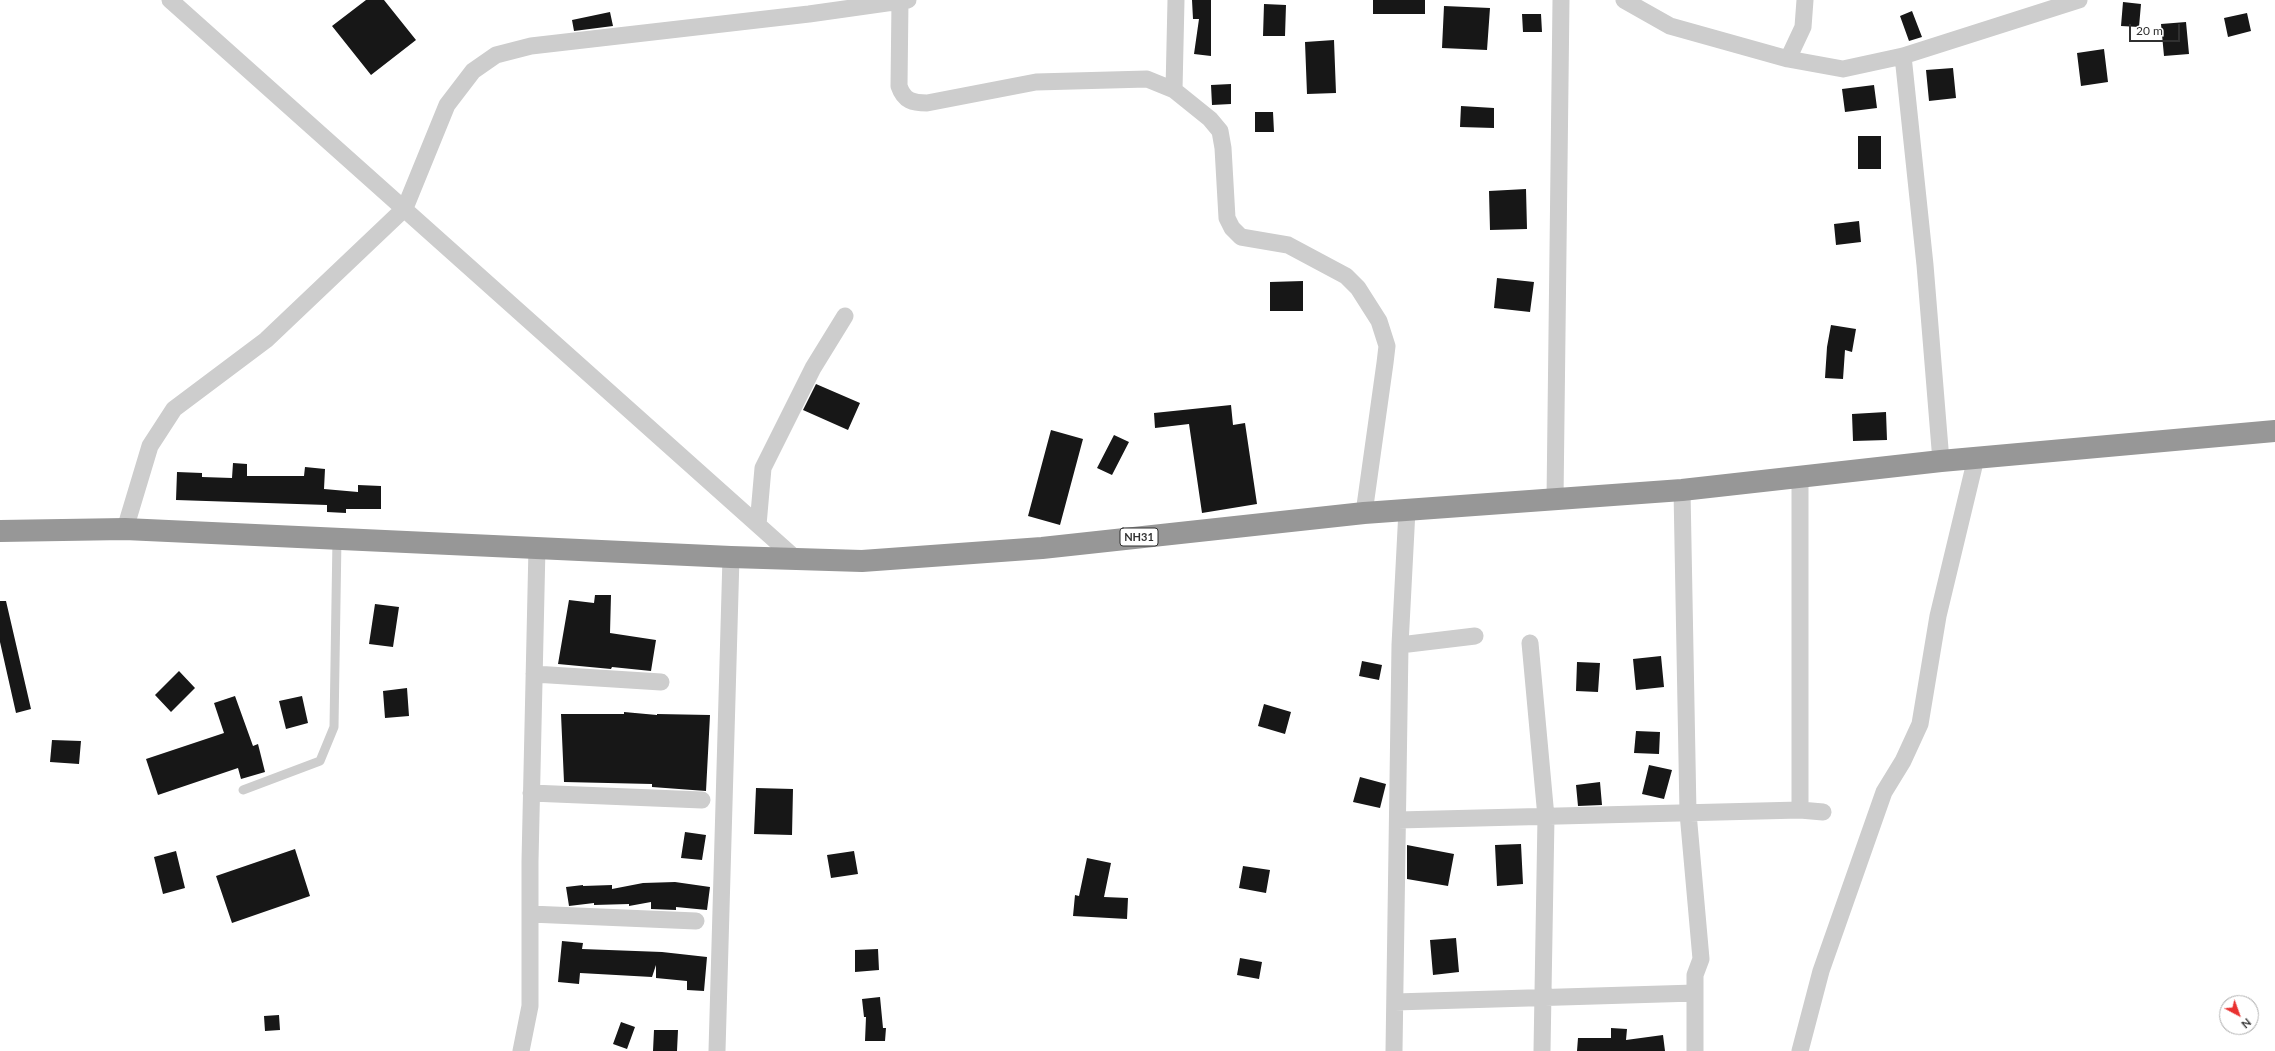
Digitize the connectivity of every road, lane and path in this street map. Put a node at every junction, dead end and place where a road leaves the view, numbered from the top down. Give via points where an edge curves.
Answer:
1 (170, 0) edge
2 (1176, 0) edge
3 (1561, 0) edge
4 (1624, 0) edge
5 (1806, 0) edge
6 (2079, 0) edge
7 (904, 1) edge
8 (808, 7) edge
9 (1903, 56) junction
10 (1788, 59) junction
11 (1174, 90) junction
12 (405, 208) junction
13 (845, 316) dead end
14 (2275, 431) edge
15 (1976, 458) junction
16 (1941, 461) junction
17 (1800, 475) junction
18 (1682, 490) junction
19 (1555, 500) junction
20 (1407, 510) junction
21 (1364, 513) junction
22 (758, 525) junction
23 (125, 530) junction
24 (0, 531) edge
25 (337, 538) junction
26 (537, 547) junction
27 (731, 557) junction
28 (795, 558) junction
29 (1475, 636) dead end
30 (1530, 643) dead end
31 (1400, 645) junction
32 (534, 674) junction
33 (660, 682) dead end
34 (242, 790) dead end
35 (531, 793) junction
36 (702, 800) dead end
37 (1800, 810) junction
38 (1823, 812) dead end
39 (1688, 813) junction
40 (1546, 817) junction
41 (1398, 820) junction
42 (530, 914) junction
43 (696, 921) dead end
44 (1695, 993) junction
45 (1543, 998) junction
46 (1395, 1002) junction
47 (521, 1051) edge
48 (717, 1051) edge
49 (1394, 1051) edge
50 (1542, 1051) edge
51 (1695, 1051) edge
52 (1800, 1051) edge

1 - 12 street
2 - 11 street
3 - 19 street
4 - 10 street via 1670,26
5 - 10 street via 1803,27
6 - 9 street
7 - 8 street
7 - 11 street via 899,86 902,95 913,103 928,103 1036,82 1147,79
8 - 12 street via 531,46 496,55 473,71 447,105
9 - 10 street via 1843,69
9 - 16 street via 1925,265
11 - 21 street via 1210,119 1220,131 1227,218 1232,228 1241,237 1288,246 1346,276 1358,288 1379,321 1386,346 1386,363
12 - 22 street
12 - 23 street via 266,340 174,409 150,446
13 - 22 street via 813,368 763,468
14 - 15 highway, NH31
15 - 16 highway, NH31
15 - 52 street via 1938,616 1920,724 1903,762 1884,792 1821,971
16 - 17 highway, NH31
17 - 18 highway, NH31
17 - 37 street
18 - 19 highway, NH31
18 - 39 street
19 - 20 highway, NH31
20 - 21 highway, NH31
20 - 31 street
21 - 28 highway, NH31 via 1042,548 862,560
22 - 28 street
23 - 24 highway, NH31
23 - 25 highway, NH31
25 - 26 highway, NH31
25 - 34 lane via 334,727 320,761
26 - 27 highway, NH31
26 - 32 street
27 - 28 highway, NH31
27 - 48 street
29 - 31 street
30 - 40 street
31 - 41 street
32 - 33 street
32 - 35 street
35 - 36 street
35 - 42 street
37 - 38 street
37 - 39 street
39 - 40 street
39 - 44 street via 1701,959 1695,975
40 - 41 street
40 - 45 street
41 - 46 street
42 - 43 street
42 - 47 street via 530,1006
44 - 45 street
44 - 51 street
45 - 46 street
45 - 50 street
46 - 49 street

